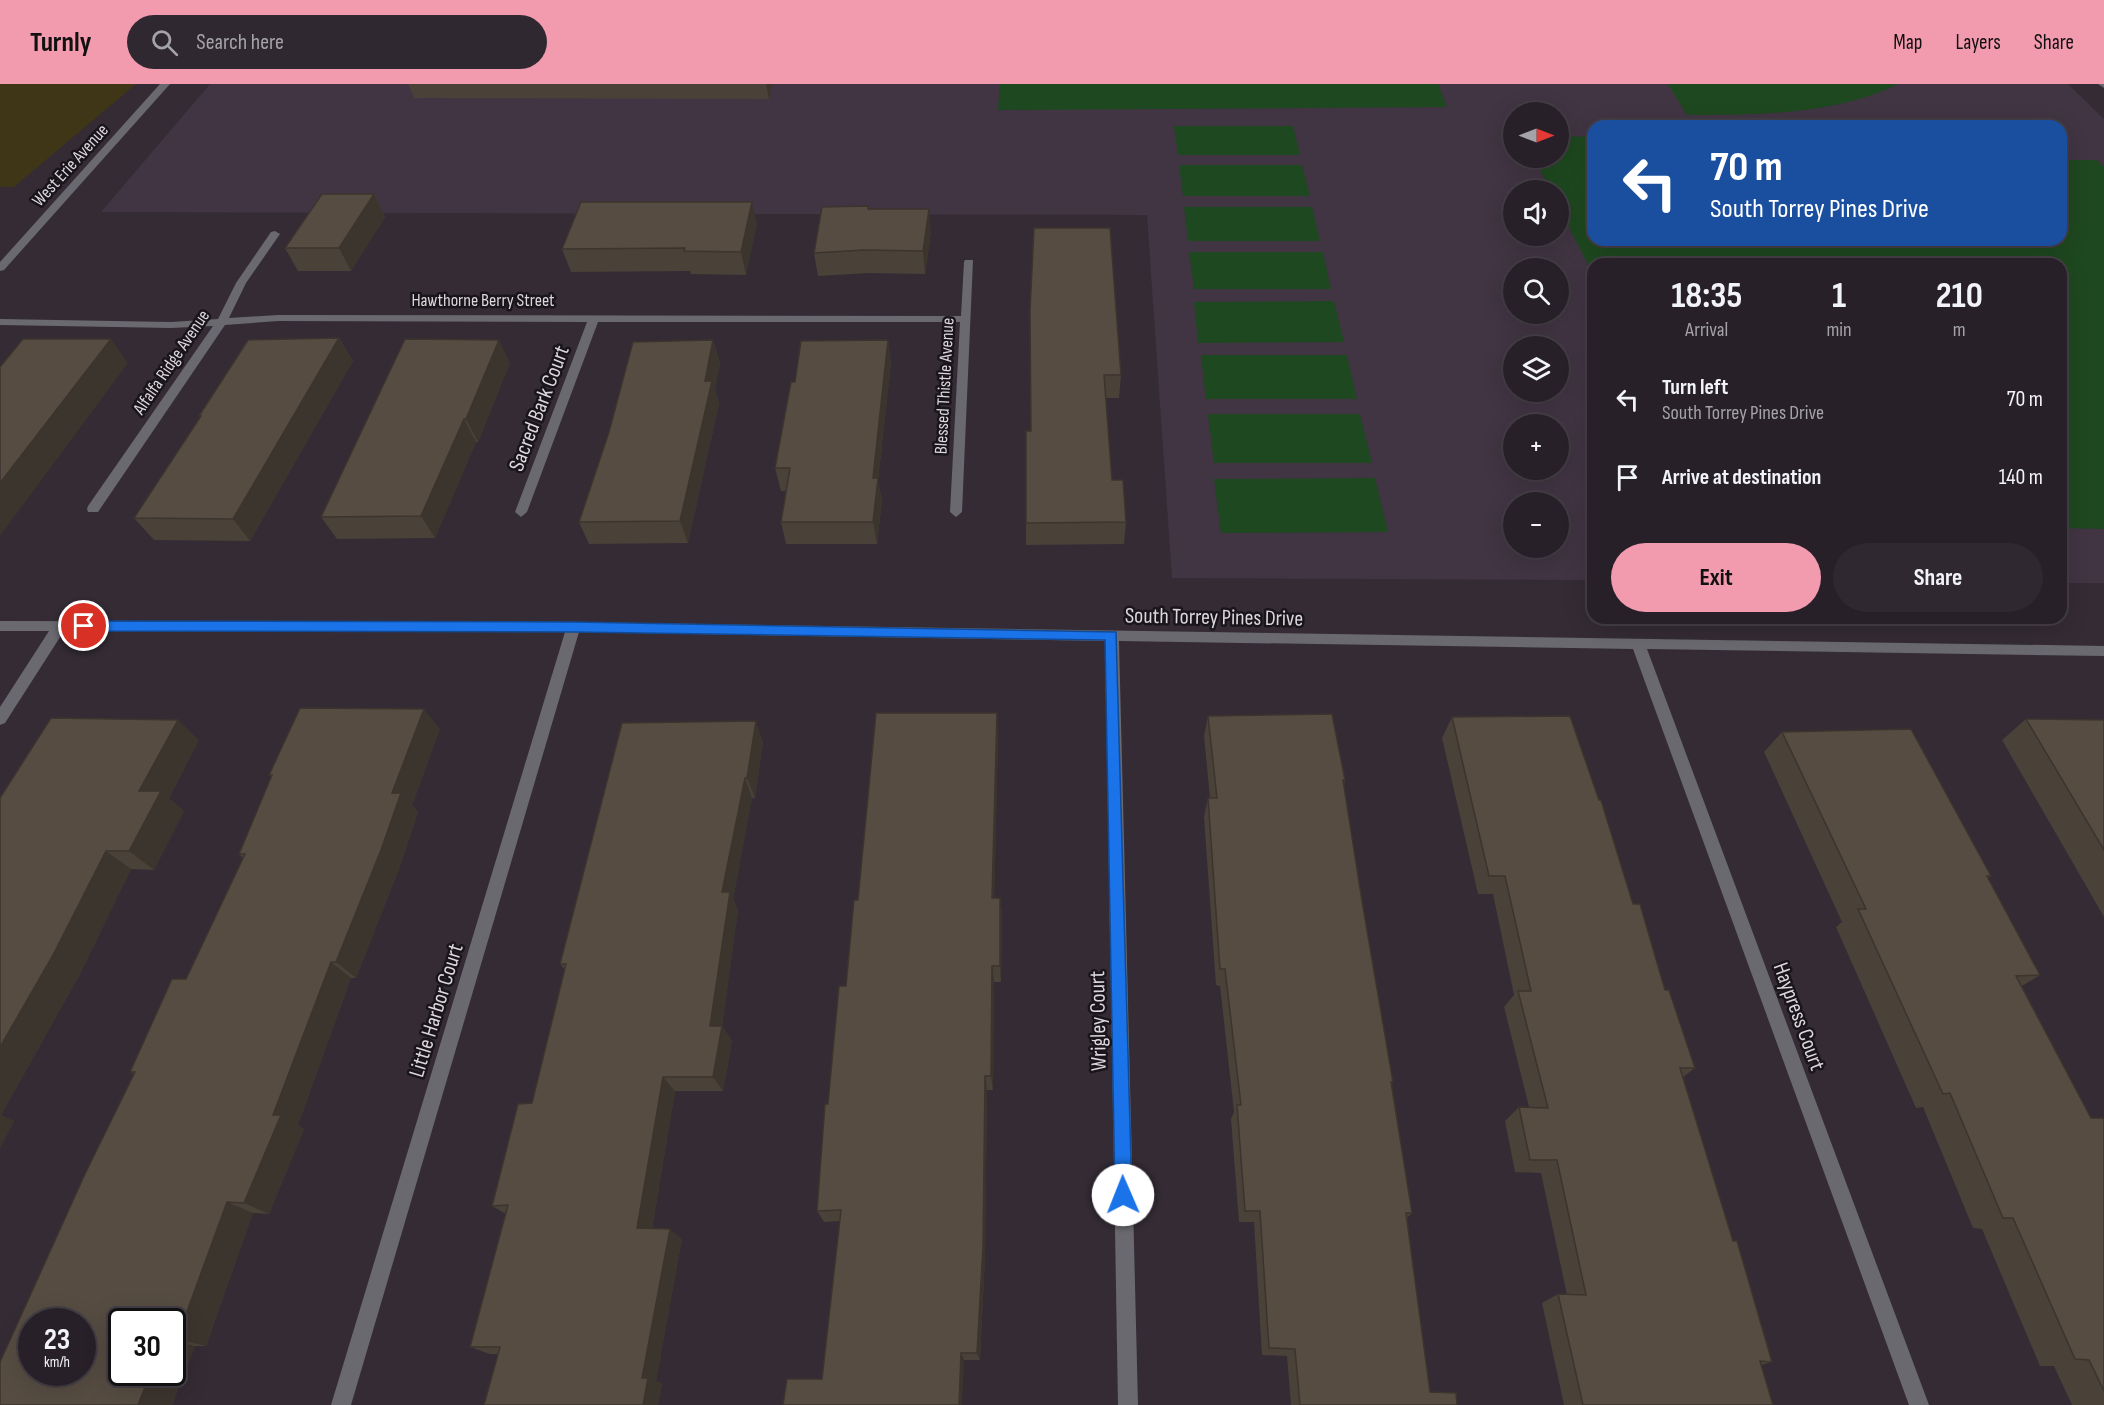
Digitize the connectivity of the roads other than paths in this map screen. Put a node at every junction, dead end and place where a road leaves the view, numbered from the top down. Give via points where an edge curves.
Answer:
1 (165, 84) edge
2 (275, 234) dead end
3 (969, 262) dead end
4 (0, 268) edge
5 (594, 318) junction
6 (966, 319) junction
7 (222, 321) junction
8 (0, 322) edge
9 (93, 509) dead end
10 (521, 512) dead end
11 (956, 512) dead end
12 (0, 626) edge
13 (60, 626) junction
14 (573, 627) junction
15 (1112, 635) junction
16 (1638, 644) junction
17 (2104, 651) edge
18 (0, 719) edge
19 (340, 1405) edge
20 (1128, 1405) edge
21 (1919, 1405) edge

1 - 4 street, West Erie Avenue
2 - 7 street, Alfalfa Ridge Avenue via 241,283
3 - 6 street, Blessed Thistle Avenue
5 - 6 street, Hawthorne Berry Street
5 - 7 street, Hawthorne Berry Street
5 - 10 street, Sacred Bark Court
6 - 11 street, Blessed Thistle Avenue
7 - 8 street, Hawthorne Berry Street via 171,325
7 - 9 street, Alfalfa Ridge Avenue
12 - 13 street, South Torrey Pines Drive
13 - 14 street, South Torrey Pines Drive
13 - 18 street
14 - 15 street, South Torrey Pines Drive
14 - 19 street, Little Harbor Court
15 - 16 street, South Torrey Pines Drive
15 - 20 street, Wrigley Court
16 - 17 street, South Torrey Pines Drive
16 - 21 street, Haypress Court

